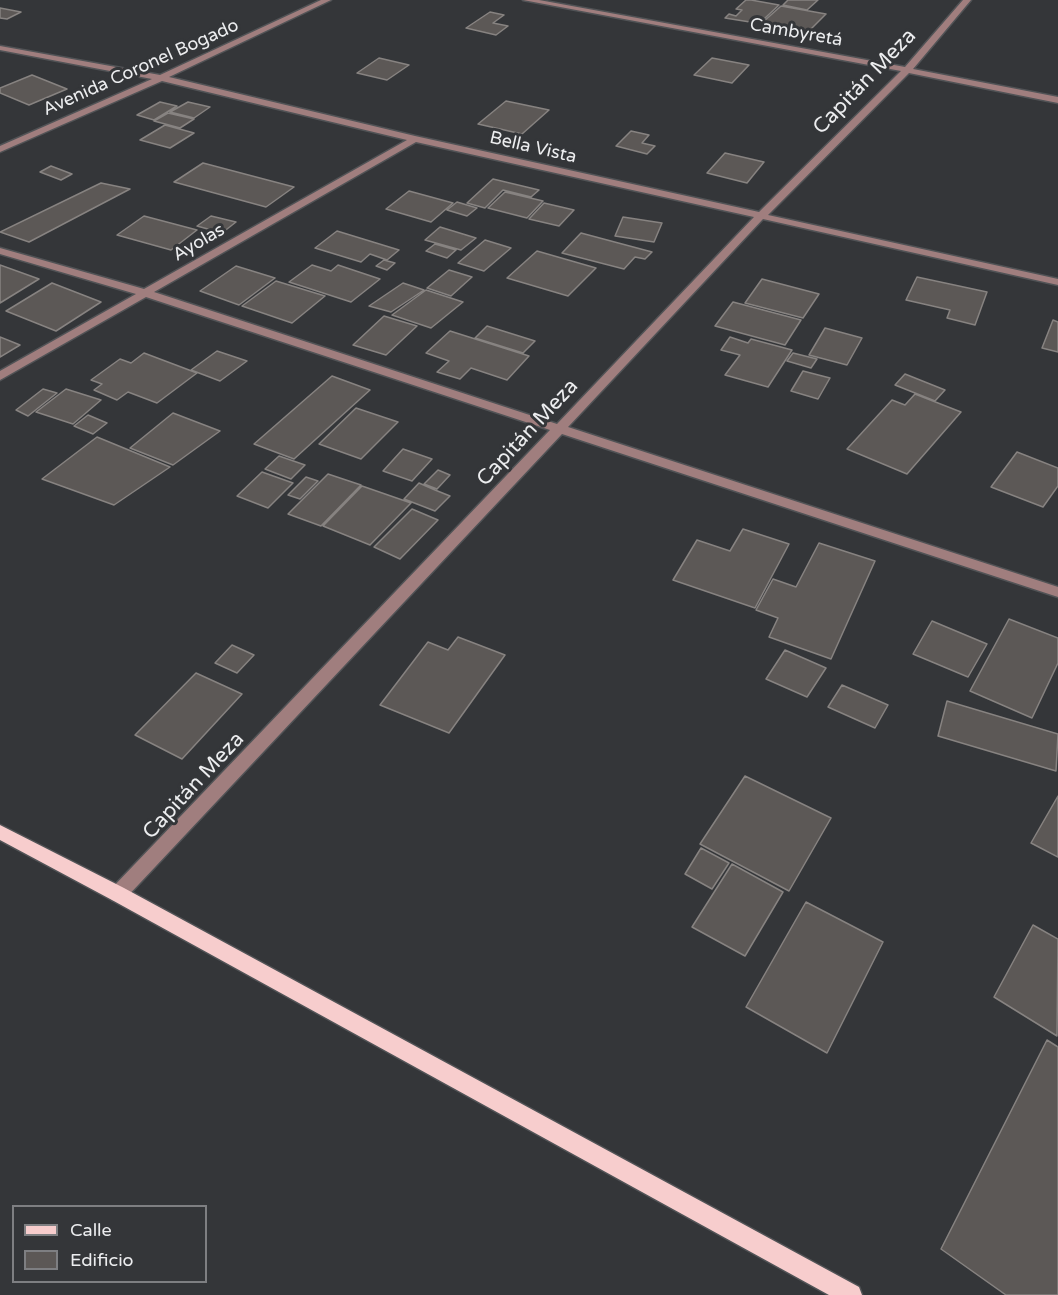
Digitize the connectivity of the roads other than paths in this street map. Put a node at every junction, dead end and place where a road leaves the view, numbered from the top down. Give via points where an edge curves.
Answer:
1 (327, 0) edge
2 (527, 0) edge
3 (967, 0) edge
4 (0, 48) edge
5 (907, 70) junction
6 (161, 78) junction
7 (1058, 100) edge
8 (415, 139) junction
9 (0, 149) edge
10 (761, 216) junction
11 (0, 251) edge
12 (1058, 282) edge
13 (145, 293) junction
14 (0, 376) edge
15 (560, 429) junction
16 (1058, 592) edge
17 (0, 832) edge
18 (118, 894) junction
19 (850, 1295) edge

1 - 6 street, Avenida Coronel Bogado
2 - 5 street, Cambyretá
3 - 5 street, Capitán Meza
4 - 6 street, Bella Vista
5 - 7 street, Cambyretá
5 - 10 street, Capitán Meza
6 - 8 street, Bella Vista
6 - 9 street, Avenida Coronel Bogado
8 - 10 street, Bella Vista
8 - 13 street, Ayolas
10 - 12 street, Bella Vista
10 - 15 street, Capitán Meza
11 - 13 street
13 - 14 street, Ayolas
13 - 15 street
15 - 16 street
15 - 18 street, Capitán Meza
17 - 18 main road
18 - 19 main road

